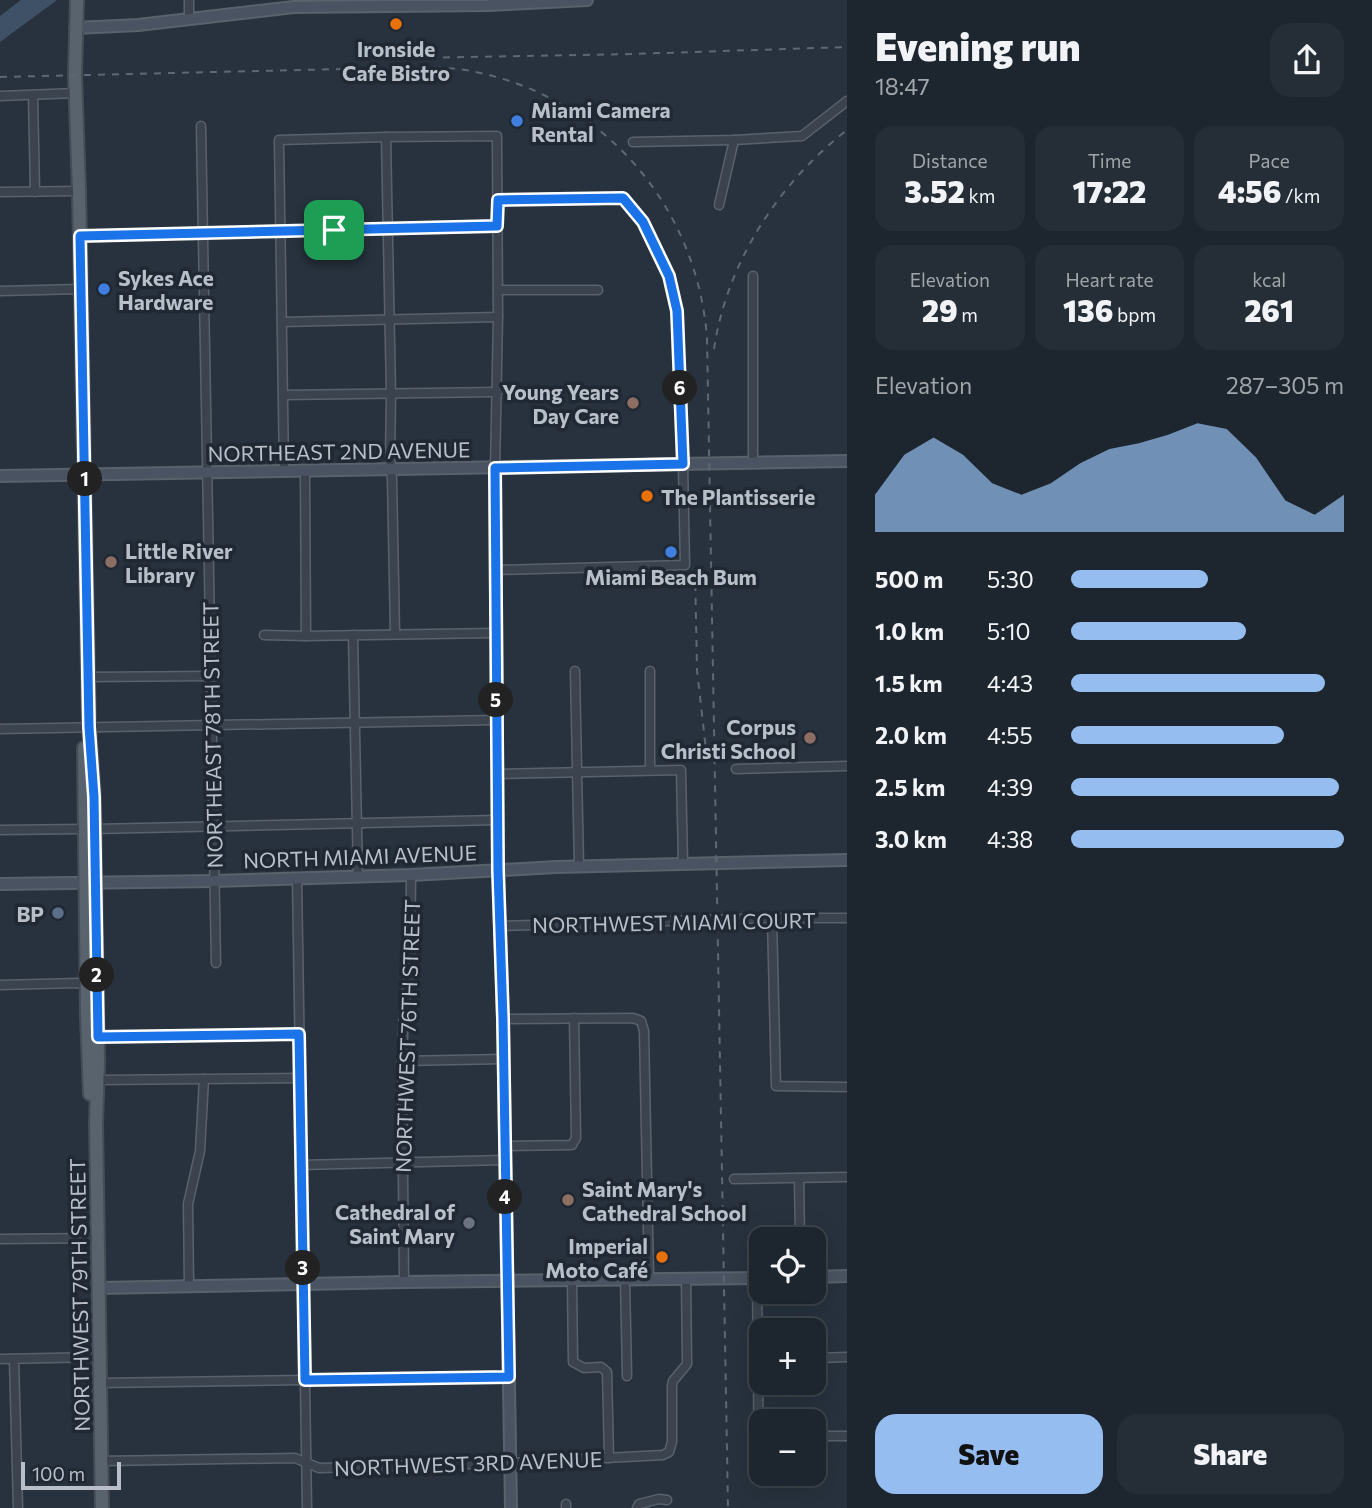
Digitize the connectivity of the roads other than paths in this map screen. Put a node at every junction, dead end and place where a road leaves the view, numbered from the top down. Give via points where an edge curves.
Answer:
1 (72, 0) edge
2 (77, 0) edge
3 (189, 0) edge
4 (587, 0) edge
5 (294, 3) edge
6 (385, 3) edge
7 (489, 3) edge
8 (189, 19) junction
9 (75, 28) junction
10 (76, 93) junction
11 (33, 95) junction
12 (0, 96) edge
13 (847, 101) edge
14 (201, 127) dead end
15 (386, 136) junction
16 (734, 141) junction
17 (633, 142) dead end
18 (79, 191) junction
19 (0, 192) edge
20 (35, 192) junction
21 (498, 200) junction
22 (719, 205) dead end
23 (497, 226) junction
24 (388, 228) junction
25 (281, 231) junction
26 (203, 233) junction
27 (80, 236) junction
28 (753, 276) dead end
29 (81, 289) junction
30 (0, 290) edge
31 (498, 290) junction
32 (598, 290) dead end
33 (498, 317) junction
34 (389, 320) junction
35 (282, 322) junction
36 (498, 393) junction
37 (391, 394) junction
38 (284, 395) junction
39 (847, 461) edge
40 (753, 463) junction
41 (683, 464) junction
42 (495, 468) junction
43 (391, 469) junction
44 (284, 470) junction
45 (305, 470) junction
46 (207, 472) junction
47 (85, 475) junction
48 (0, 476) edge
49 (495, 570) junction
50 (495, 633) junction
51 (395, 634) junction
52 (264, 635) dead end
53 (353, 635) junction
54 (306, 636) junction
55 (575, 671) dead end
56 (650, 671) dead end
57 (211, 676) junction
58 (88, 677) junction
59 (497, 720) junction
60 (354, 723) junction
61 (212, 726) junction
62 (89, 727) junction
63 (0, 729) edge
64 (847, 766) edge
65 (736, 769) dead end
66 (650, 770) junction
67 (577, 772) junction
68 (497, 774) junction
69 (498, 820) junction
70 (358, 824) junction
71 (213, 827) junction
72 (89, 829) junction
73 (0, 830) edge
74 (847, 860) edge
75 (683, 864) junction
76 (579, 866) junction
77 (498, 870) junction
78 (411, 875) junction
79 (358, 877) junction
80 (297, 878) junction
81 (214, 881) junction
82 (90, 882) junction
83 (0, 884) edge
84 (772, 918) junction
85 (847, 918) edge
86 (500, 926) junction
87 (216, 963) dead end
88 (87, 984) junction
89 (0, 985) edge
90 (574, 1018) junction
91 (503, 1019) junction
92 (299, 1034) junction
93 (98, 1037) junction
94 (503, 1059) junction
95 (402, 1061) junction
96 (299, 1078) junction
97 (204, 1079) junction
98 (98, 1080) junction
99 (847, 1087) edge
100 (96, 1123) junction
101 (505, 1146) junction
102 (505, 1160) junction
103 (402, 1163) junction
104 (301, 1165) junction
105 (847, 1177) edge
106 (799, 1178) junction
107 (734, 1179) dead end
108 (800, 1227) edge
109 (98, 1238) junction
110 (0, 1240) edge
111 (847, 1276) edge
112 (826, 1277) edge
113 (649, 1278) junction
114 (749, 1278) edge
115 (625, 1279) junction
116 (686, 1279) junction
117 (572, 1280) junction
118 (507, 1281) junction
119 (404, 1282) junction
120 (303, 1284) junction
121 (189, 1286) junction
122 (98, 1288) junction
123 (759, 1304) edge
124 (100, 1357) junction
125 (847, 1357) edge
126 (826, 1358) edge
127 (0, 1359) edge
128 (14, 1359) junction
129 (627, 1376) dead end
130 (509, 1377) junction
131 (305, 1380) junction
132 (100, 1383) junction
133 (759, 1409) edge
134 (826, 1436) edge
135 (847, 1436) edge
136 (608, 1458) junction
137 (102, 1461) junction
138 (305, 1463) junction
139 (510, 1463) junction
140 (667, 1500) dead end
141 (18, 1508) edge
142 (102, 1508) edge
143 (307, 1508) edge
144 (511, 1508) edge
145 (637, 1508) edge

1 - 9 main road
2 - 9 main road
3 - 8 street
4 - 7 street
5 - 6 street
5 - 8 street
6 - 7 street
8 - 9 street
9 - 10 main road
10 - 11 street
10 - 18 main road
11 - 12 street
11 - 20 street
13 - 16 street via 802,136
14 - 26 street, NORTHEAST 78TH STREET
15 - 21 street via 497,136
15 - 24 street
15 - 25 street via 279,140
16 - 17 street
16 - 22 street
18 - 20 street
18 - 27 main road
19 - 20 street
21 - 23 street
21 - 41 street via 623,198 643,222 669,276 677,311
23 - 24 street
23 - 31 street
24 - 25 street
24 - 34 street
25 - 26 street
25 - 35 street
26 - 27 street
26 - 46 street, NORTHEAST 78TH STREET
27 - 29 main road
28 - 40 street
29 - 30 street
29 - 47 main road
31 - 32 street
31 - 33 street
33 - 34 street
33 - 36 street
34 - 35 street
34 - 37 street
35 - 38 street
36 - 37 street
36 - 42 street
37 - 38 street
37 - 43 street
38 - 44 street
39 - 40 street, NORTHEAST 2ND AVENUE
40 - 41 street, NORTHEAST 2ND AVENUE
41 - 42 street, NORTHEAST 2ND AVENUE
41 - 49 street via 685,565
42 - 43 street, NORTHEAST 2ND AVENUE
42 - 49 street
43 - 45 street, NORTHEAST 2ND AVENUE
43 - 51 street
44 - 45 street, NORTHEAST 2ND AVENUE
44 - 46 street, NORTHEAST 2ND AVENUE
45 - 54 street
46 - 47 street, NORTHEAST 2ND AVENUE
46 - 57 street, NORTHEAST 78TH STREET
47 - 48 street, NORTHEAST 2ND AVENUE
47 - 58 main road
49 - 50 street
50 - 51 street
50 - 59 street
51 - 53 street
52 - 54 street
53 - 54 street
53 - 60 street
55 - 67 street
56 - 66 street
57 - 58 street
57 - 61 street, NORTHEAST 78TH STREET
58 - 62 main road
59 - 60 street
59 - 68 street
60 - 61 street
60 - 70 street
61 - 62 street
61 - 71 street, NORTHEAST 78TH STREET
62 - 63 street
62 - 72 main road via 84,746
64 - 65 street
66 - 67 street
66 - 75 street via 681,770
67 - 68 street
67 - 76 street
68 - 69 street
69 - 70 street
69 - 77 street
70 - 71 street
70 - 79 street
71 - 72 street
71 - 81 street, NORTHEAST 78TH STREET
72 - 73 street
72 - 82 main road
74 - 75 street, NORTH MIAMI AVENUE
75 - 76 street, NORTH MIAMI AVENUE
76 - 77 street, NORTH MIAMI AVENUE
77 - 78 street, NORTH MIAMI AVENUE
77 - 86 street
78 - 79 street, NORTH MIAMI AVENUE
78 - 95 street, NORTHWEST 76TH STREET via 411,971
79 - 80 street, NORTH MIAMI AVENUE
80 - 81 street, NORTH MIAMI AVENUE
80 - 92 street
81 - 82 street, NORTH MIAMI AVENUE
81 - 87 street, NORTHEAST 78TH STREET
82 - 83 street, NORTH MIAMI AVENUE
82 - 88 main road, NORTHWEST 79TH STREET
82 - 93 main road, NORTHWEST 79TH STREET
84 - 85 street, NORTHWEST MIAMI COURT
84 - 86 street, NORTHWEST MIAMI COURT
84 - 99 street via 776,1086
86 - 91 street
88 - 89 street
88 - 93 main road
88 - 100 main road, NORTHWEST 79TH STREET via 90,1094
90 - 91 street
90 - 101 street via 576,1138 572,1145
90 - 113 street via 633,1018 641,1021 645,1031
91 - 94 street
92 - 93 street
92 - 96 street
93 - 98 main road, NORTHWEST 79TH STREET
94 - 95 street
94 - 101 street
95 - 103 street, NORTHWEST 76TH STREET
96 - 97 street
96 - 104 street
97 - 98 street
97 - 121 street via 200,1151 188,1204
98 - 100 main road, NORTHWEST 79TH STREET
100 - 109 main road, NORTHWEST 79TH STREET
101 - 102 street
102 - 103 street
102 - 118 street
103 - 104 street
103 - 119 street, NORTHWEST 76TH STREET
104 - 120 street
105 - 106 street
106 - 107 street
106 - 108 street
109 - 110 street
109 - 122 main road, NORTHWEST 79TH STREET
111 - 112 street
113 - 115 street
113 - 116 street
114 - 116 street
115 - 117 street
115 - 129 street
116 - 136 street, NORTHWEST 3RD AVENUE via 687,1364 673,1381 669,1452
117 - 118 street
117 - 136 street via 573,1362 607,1372
118 - 119 street
118 - 130 street
119 - 120 street
120 - 121 street
120 - 131 street
121 - 122 street
122 - 124 main road, NORTHWEST 79TH STREET
123 - 133 street
124 - 128 street
124 - 132 main road, NORTHWEST 79TH STREET
125 - 126 street
127 - 128 street
128 - 141 street
130 - 131 street
130 - 139 street
131 - 132 street
131 - 138 street
132 - 137 main road, NORTHWEST 79TH STREET
134 - 135 street
136 - 139 street, NORTHWEST 3RD AVENUE
137 - 138 street, NORTHWEST 3RD AVENUE via 295,1458
137 - 142 main road, NORTHWEST 79TH STREET
138 - 139 street, NORTHWEST 3RD AVENUE via 319,1468
138 - 143 street
139 - 144 street
140 - 145 street

